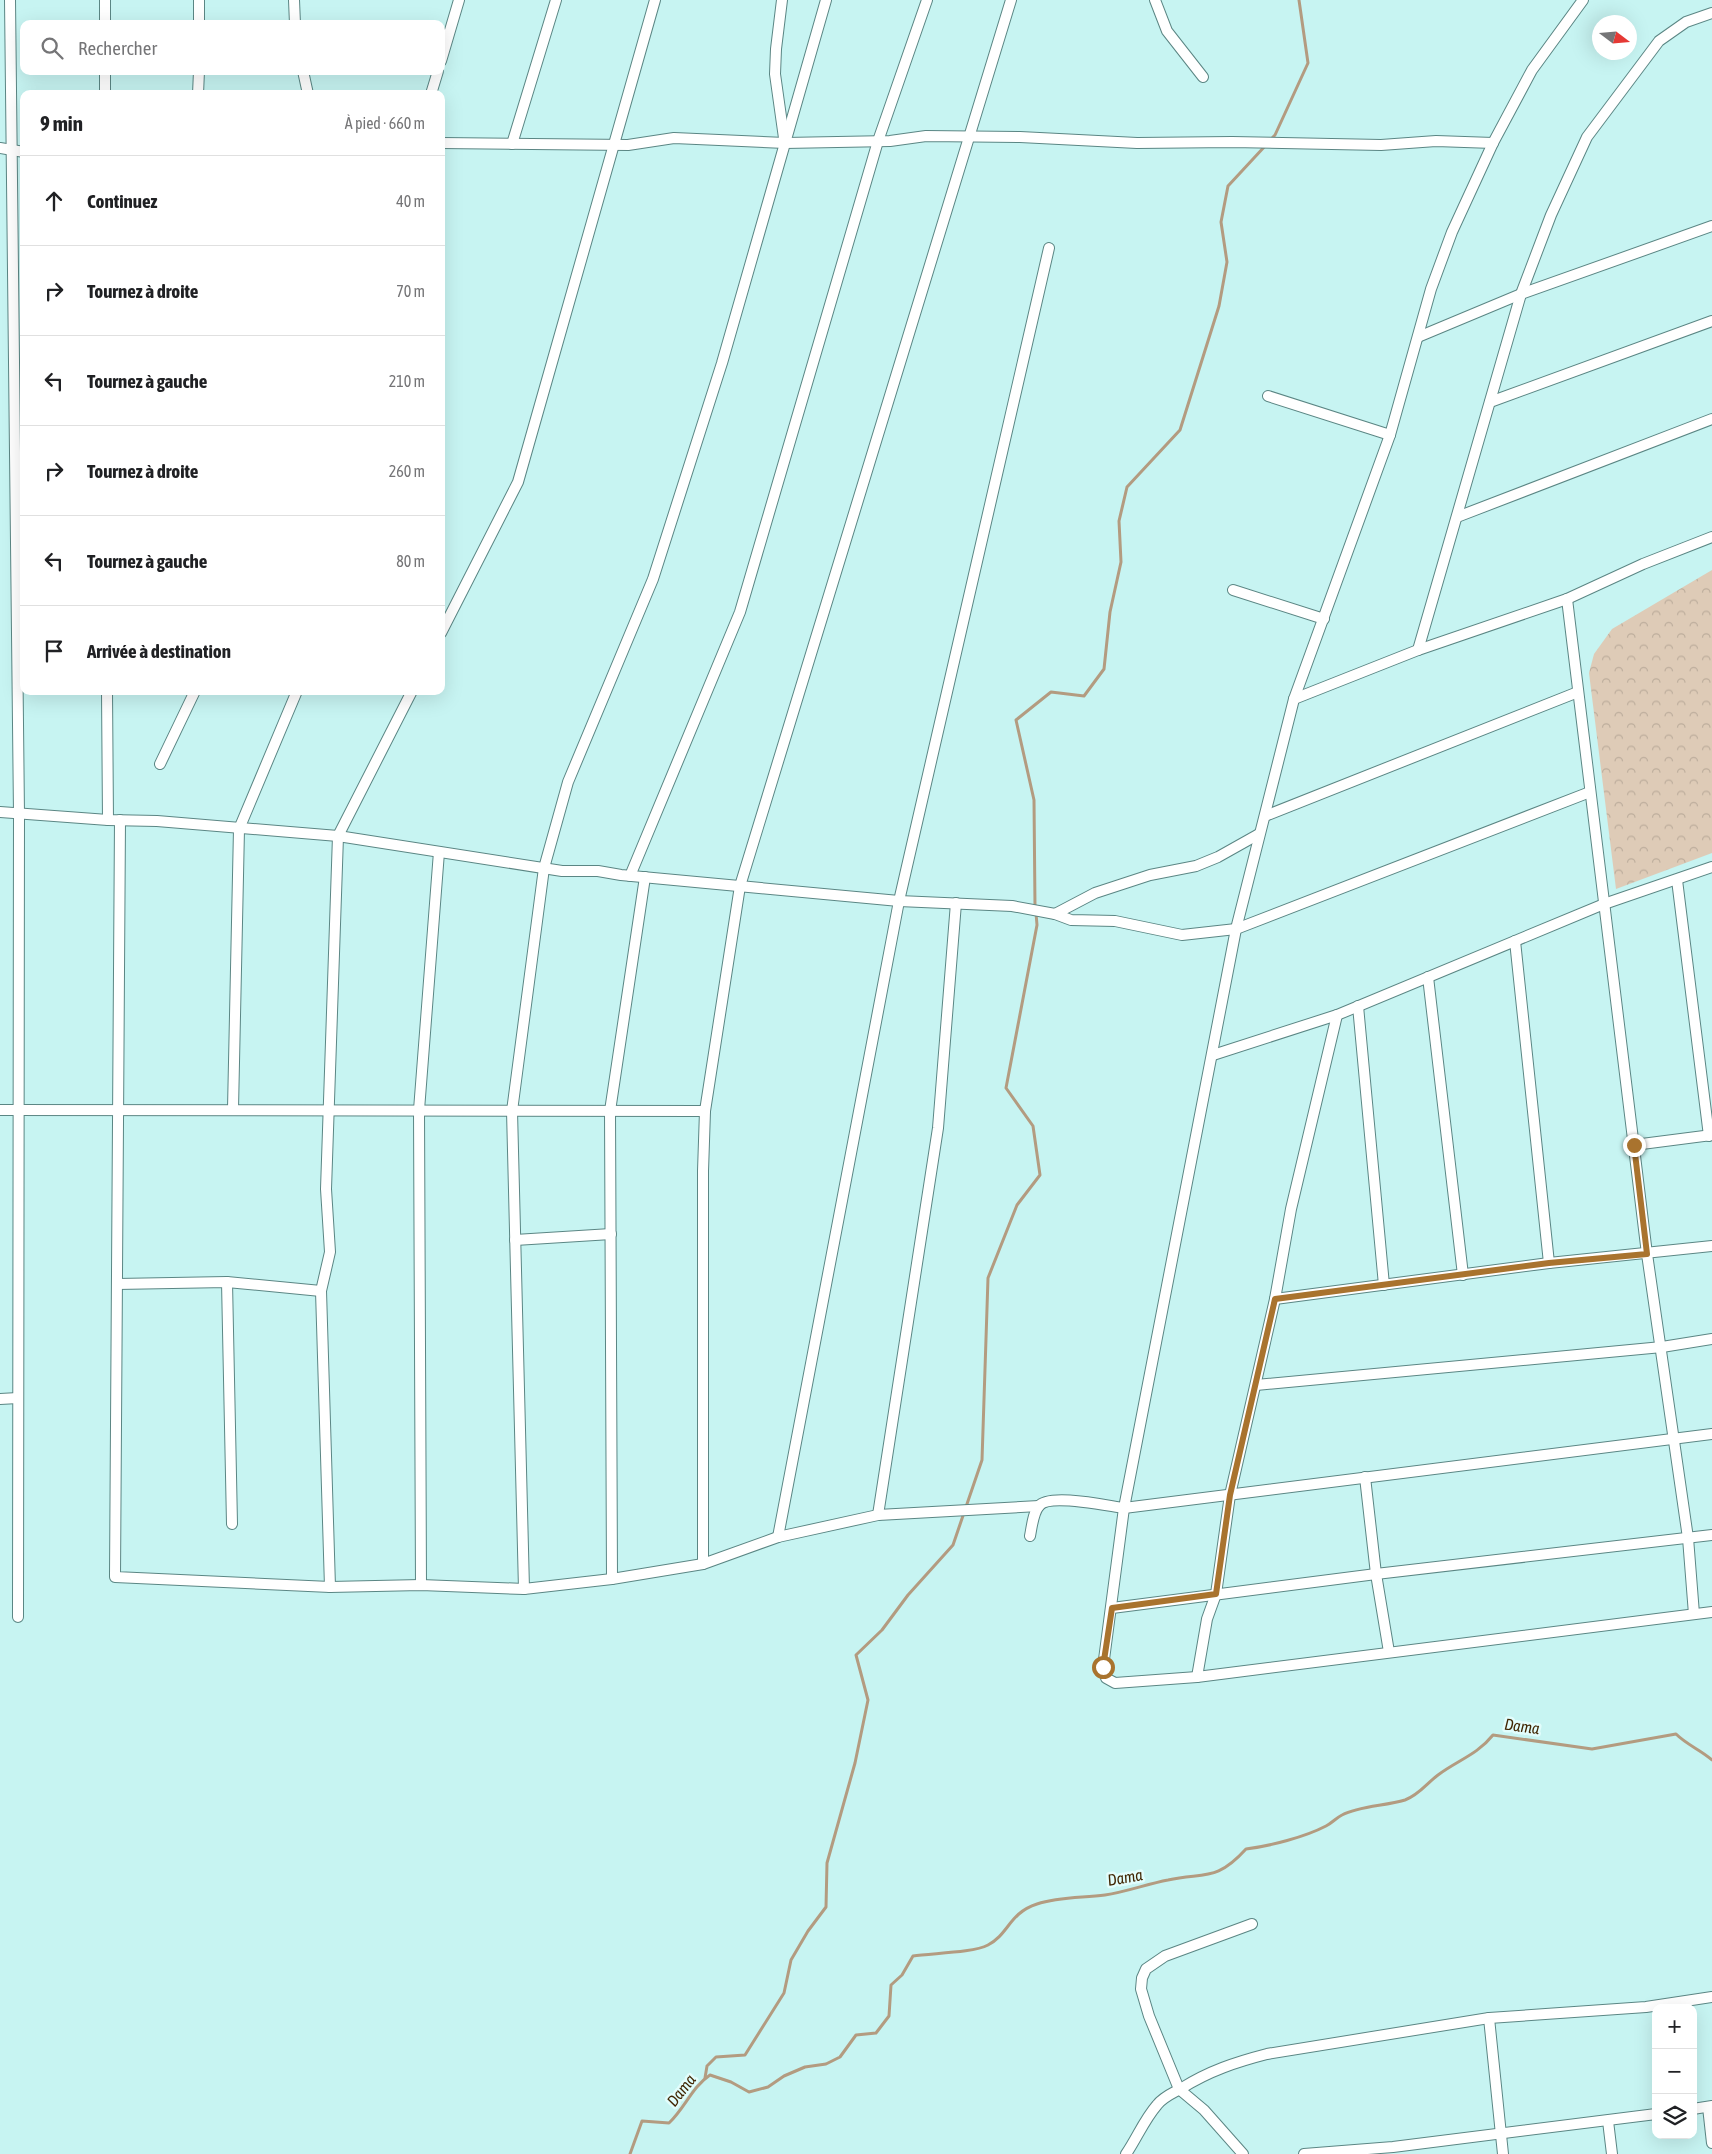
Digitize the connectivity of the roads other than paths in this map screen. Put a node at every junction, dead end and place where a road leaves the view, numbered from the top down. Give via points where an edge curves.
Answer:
1 (10, 0) edge
2 (105, 0) edge
3 (199, 0) edge
4 (294, 0) edge
5 (459, 0) edge
6 (556, 0) edge
7 (655, 0) edge
8 (782, 0) edge
9 (826, 0) edge
10 (927, 0) edge
11 (1011, 0) edge
12 (1155, 0) edge
13 (1583, 0) edge
14 (1712, 13) edge
15 (105, 20) edge
16 (199, 20) edge
17 (295, 20) edge
18 (445, 47) edge
19 (105, 75) edge
20 (198, 75) edge
21 (304, 75) edge
22 (437, 75) edge
23 (1203, 77) dead end
24 (105, 90) edge
25 (198, 90) edge
26 (307, 90) edge
27 (432, 90) edge
28 (969, 137) junction
29 (878, 141) junction
30 (445, 143) edge
31 (785, 143) junction
32 (1493, 143) junction
33 (512, 144) junction
34 (615, 145) junction
35 (0, 148) edge
36 (12, 150) junction
37 (20, 151) edge
38 (1712, 226) edge
39 (1050, 248) dead end
40 (1522, 294) junction
41 (1712, 321) edge
42 (1418, 337) junction
43 (1268, 396) dead end
44 (1490, 402) junction
45 (1712, 419) edge
46 (1390, 435) junction
47 (1457, 517) junction
48 (1712, 537) edge
49 (1233, 590) dead end
50 (1566, 599) junction
51 (1324, 619) junction
52 (445, 625) edge
53 (1418, 650) junction
54 (1578, 692) junction
55 (107, 695) edge
56 (193, 695) edge
57 (294, 695) edge
58 (410, 695) edge
59 (1294, 699) junction
60 (160, 764) dead end
61 (1590, 792) junction
62 (0, 812) edge
63 (19, 814) junction
64 (1265, 816) junction
65 (108, 820) junction
66 (120, 820) junction
67 (238, 829) junction
68 (1259, 834) junction
69 (338, 836) junction
70 (439, 852) junction
71 (1712, 867) edge
72 (544, 868) junction
73 (630, 876) junction
74 (645, 877) junction
75 (1677, 880) junction
76 (740, 886) junction
77 (899, 901) junction
78 (956, 904) junction
79 (1604, 904) junction
80 (1054, 914) junction
81 (1236, 929) junction
82 (1516, 941) junction
83 (1428, 977) junction
84 (1358, 1006) junction
85 (1337, 1015) junction
86 (1213, 1055) junction
87 (118, 1108) junction
88 (233, 1109) junction
89 (0, 1110) edge
90 (19, 1110) junction
91 (328, 1110) junction
92 (419, 1110) junction
93 (512, 1111) junction
94 (610, 1111) junction
95 (705, 1111) junction
96 (1711, 1136) edge
97 (1634, 1145) junction
98 (611, 1234) junction
99 (515, 1240) junction
100 (1712, 1246) edge
101 (1647, 1254) junction
102 (1549, 1263) junction
103 (1463, 1275) junction
104 (227, 1282) junction
105 (117, 1284) junction
106 (1384, 1285) junction
107 (321, 1291) junction
108 (1275, 1299) junction
109 (1712, 1339) edge
110 (1662, 1347) junction
111 (1256, 1386) junction
112 (0, 1398) edge
113 (18, 1398) junction
114 (1712, 1434) edge
115 (1673, 1438) junction
116 (1365, 1478) junction
117 (1230, 1495) junction
118 (1039, 1506) junction
119 (1124, 1508) junction
120 (878, 1515) junction
121 (232, 1524) dead end
122 (1712, 1535) edge
123 (1030, 1536) dead end
124 (778, 1537) junction
125 (1688, 1538) junction
126 (702, 1564) junction
127 (1376, 1574) junction
128 (612, 1579) junction
129 (421, 1585) junction
130 (330, 1586) junction
131 (524, 1590) junction
132 (1216, 1594) junction
133 (1112, 1608) junction
134 (1712, 1612) edge
135 (1694, 1614) junction
136 (18, 1617) dead end
137 (1389, 1652) junction
138 (1197, 1677) junction
139 (1252, 1924) dead end
140 (1712, 1997) edge
141 (1489, 2018) junction
142 (1179, 2089) junction
143 (1710, 2107) edge
144 (1697, 2109) edge
145 (1652, 2115) edge
146 (1608, 2121) junction
147 (1500, 2132) junction
148 (1712, 2143) edge
149 (1393, 2150) edge
150 (1126, 2154) edge
151 (1244, 2154) edge
152 (1304, 2154) edge
153 (1503, 2154) edge
154 (1612, 2154) edge

1 - 36 street
2 - 15 street
3 - 16 street
4 - 17 street
5 - 18 street
6 - 33 street
7 - 34 street
8 - 31 street via 775,74
9 - 31 street
10 - 29 street
11 - 28 street
12 - 23 street via 1167,31
13 - 32 street via 1532,70
14 - 40 street via 1686,22 1658,41 1587,137 1551,215
19 - 24 street
20 - 25 street
21 - 26 street
22 - 27 street
28 - 29 street via 926,136
28 - 32 street via 1137,143
28 - 76 street
29 - 31 street
29 - 73 street via 740,612
30 - 33 street
31 - 34 street via 674,138
31 - 72 street via 722,363 653,579 568,782
32 - 42 street via 1452,232
33 - 34 street
34 - 52 street via 518,482
35 - 36 street
36 - 37 street
36 - 63 street
38 - 40 street
39 - 77 street
40 - 42 street
40 - 44 street
41 - 44 street
42 - 46 street
43 - 46 street
44 - 47 street
45 - 47 street
46 - 51 street
47 - 53 street
48 - 50 street
49 - 51 street
50 - 53 street
50 - 54 street
51 - 59 street
53 - 59 street
54 - 61 street
54 - 64 street
55 - 65 street
56 - 60 street
57 - 67 street
58 - 69 street
59 - 64 street
61 - 79 street
61 - 81 street
62 - 63 street
63 - 65 street
63 - 90 street
64 - 68 street
65 - 66 street
66 - 67 street
66 - 87 street
67 - 69 street
67 - 88 street
68 - 80 street via 1196,866 1150,875 1095,893
68 - 81 street
69 - 70 street
69 - 91 street
70 - 72 street
70 - 92 street
71 - 75 street
72 - 73 street
72 - 93 street
73 - 74 street
74 - 76 street
74 - 94 street
75 - 79 street
75 - 96 street
76 - 77 street
76 - 95 street
77 - 78 street
77 - 124 street
78 - 80 street via 1012,906
78 - 120 street via 938,1128
79 - 82 street
79 - 97 street
80 - 81 street via 1071,920 1115,921 1182,934
81 - 86 street
82 - 83 street
82 - 102 street
83 - 84 street
83 - 103 street
84 - 85 street
84 - 106 street
85 - 86 street
85 - 108 street via 1291,1209
86 - 119 street
87 - 88 street
87 - 90 street
87 - 105 street
88 - 91 street
89 - 90 street
90 - 113 street
91 - 92 street
91 - 107 street via 326,1190 330,1252
92 - 93 street
92 - 129 street
93 - 94 street
93 - 99 street
94 - 95 street
94 - 98 street
95 - 126 street
96 - 97 street
97 - 101 street
98 - 99 street
98 - 128 street
99 - 131 street
100 - 101 street
101 - 102 street
101 - 110 street
102 - 103 street
103 - 106 street
104 - 105 street
104 - 107 street
104 - 121 street
105 - 130 street via 115,1577
106 - 108 street
107 - 130 street
108 - 111 street
109 - 110 street
110 - 111 street
110 - 115 street
111 - 117 street
112 - 113 street
113 - 136 street
114 - 115 street
115 - 116 street
115 - 125 street
116 - 117 street
116 - 127 street
117 - 119 street
117 - 132 street
118 - 119 street via 1045,1501 1058,1500
118 - 120 street
118 - 123 street
119 - 133 street
120 - 124 street
122 - 125 street
124 - 126 street
125 - 127 street
125 - 135 street
126 - 128 street
127 - 132 street
127 - 137 street
128 - 131 street
129 - 130 street
129 - 131 street
132 - 133 street
132 - 138 street via 1207,1619
133 - 138 street via 1103,1667 1106,1678 1115,1683
134 - 135 street
135 - 137 street
137 - 138 street
139 - 142 street via 1165,1956 1146,1969 1142,1978 1141,1989 1149,2016
140 - 141 street via 1646,2007
141 - 142 street via 1267,2054 1221,2067
141 - 147 street
142 - 150 street via 1158,2103
142 - 151 street via 1204,2110
143 - 144 street
143 - 148 street
145 - 146 street
146 - 147 street
146 - 154 street
147 - 149 street
147 - 153 street
149 - 152 street

